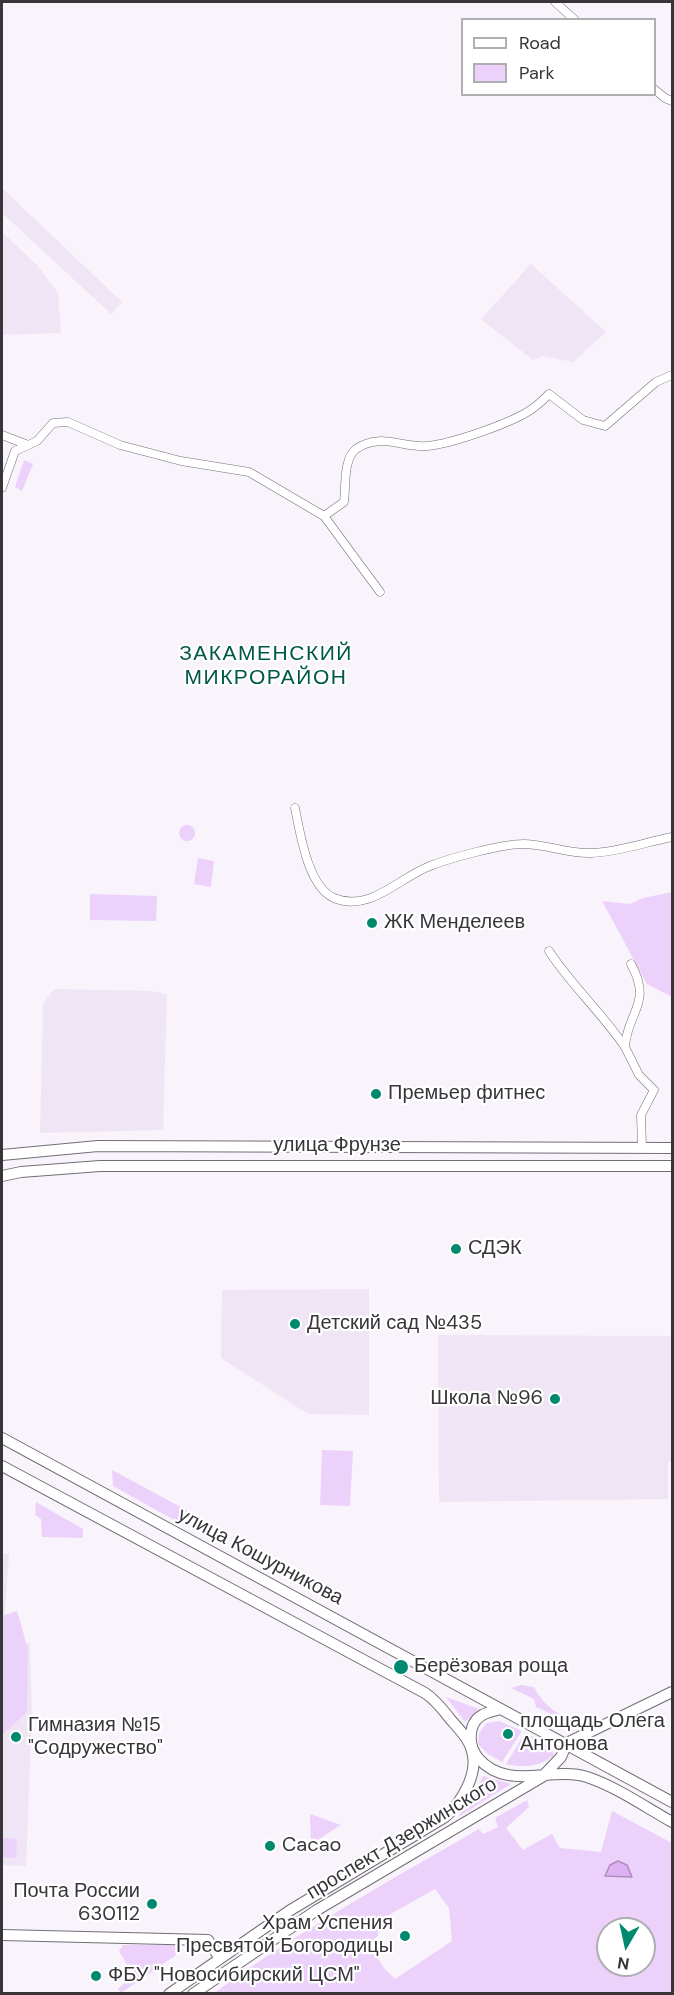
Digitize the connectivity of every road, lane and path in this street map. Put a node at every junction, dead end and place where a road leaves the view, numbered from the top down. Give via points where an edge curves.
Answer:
1 (555, 2) edge
2 (573, 18) edge
3 (656, 91) edge
4 (672, 101) edge
5 (672, 375) edge
6 (2, 435) edge
7 (29, 445) junction
8 (2, 488) edge
9 (324, 516) junction
10 (380, 592) dead end
11 (295, 808) dead end
12 (672, 837) edge
13 (549, 951) dead end
14 (631, 964) dead end
15 (625, 1047) junction
16 (328, 1145) junction
17 (413, 1146) junction
18 (642, 1147) junction
19 (672, 1148) edge
20 (2, 1155) edge
21 (329, 1164) junction
22 (414, 1164) junction
23 (672, 1166) edge
24 (2, 1176) edge
25 (2, 1438) edge
26 (2, 1466) edge
27 (672, 1692) edge
28 (501, 1708) junction
29 (567, 1743) junction
30 (472, 1751) junction
31 (542, 1777) junction
32 (672, 1802) edge
33 (672, 1822) edge
34 (2, 1935) edge
35 (219, 1957) junction
36 (169, 1994) edge
37 (193, 1994) edge

1 - 2 street
3 - 4 street
5 - 9 street via 656,382 605,426 583,420 549,394 532,410 429,446 379,439 355,450 348,464 344,502
6 - 7 street
7 - 8 street via 10,458
7 - 9 street via 53,423 63,420 120,445 181,461 249,472
9 - 10 street
11 - 12 street via 315,880 330,897 344,901 374,897 429,866 506,845 589,853
13 - 15 street
14 - 15 street via 640,980 640,994
15 - 18 street via 639,1075 654,1090 641,1115
16 - 17 main road, улица Фрунзе
16 - 20 main road, улица Фрунзе via 98,1146
16 - 21 main road
17 - 18 main road, улица Фрунзе
17 - 22 main road
18 - 19 main road, улица Фрунзе
21 - 22 main road, улица Фрунзе
21 - 24 main road, улица Фрунзе via 100,1166
22 - 23 main road, улица Фрунзе
25 - 28 main road, улица Кошурникова
26 - 30 main road via 425,1693 463,1734
27 - 29 main road
28 - 29 main road
28 - 30 main road via 475,1720
29 - 31 main road via 561,1757
29 - 32 main road
30 - 31 main road via 499,1773
30 - 35 main road, проспект Дзержинского via 468,1786 445,1817
31 - 33 main road via 569,1774 588,1778
31 - 37 main road, проспект Дзержинского via 317,1910
34 - 35 main road via 208,1940
35 - 36 main road, проспект Дзержинского

